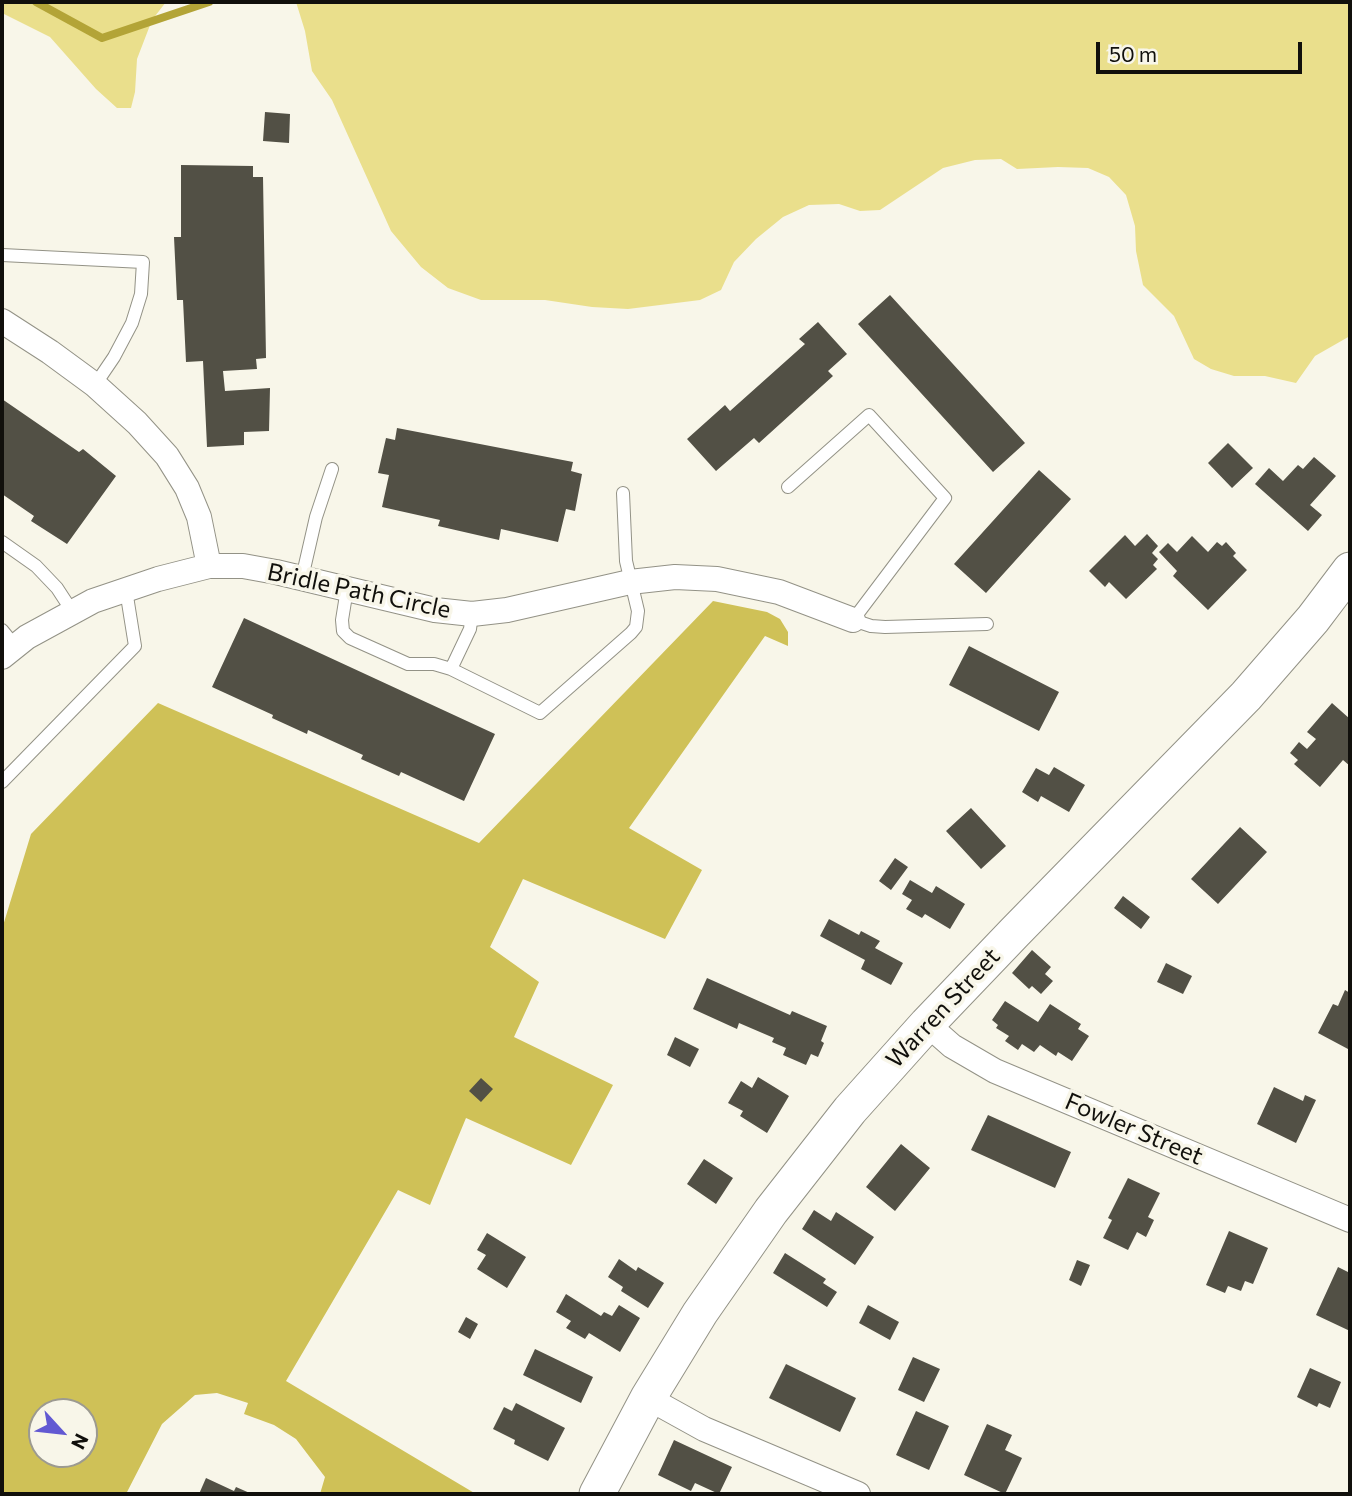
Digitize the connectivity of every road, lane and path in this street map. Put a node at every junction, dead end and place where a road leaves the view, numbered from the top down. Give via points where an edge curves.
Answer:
1 (2, 255) edge
2 (2, 321) edge
3 (95, 385) junction
4 (332, 469) dead end
5 (788, 487) dead end
6 (623, 493) dead end
7 (2, 542) edge
8 (209, 566) junction
9 (1350, 570) edge
10 (302, 578) junction
11 (630, 582) junction
12 (347, 589) junction
13 (126, 590) junction
14 (72, 611) junction
15 (471, 614) junction
16 (853, 620) junction
17 (987, 624) dead end
18 (6, 644) edge
19 (451, 668) junction
20 (2, 782) edge
21 (927, 1024) junction
22 (1350, 1220) edge
23 (648, 1398) junction
24 (597, 1494) edge
25 (858, 1494) edge

1 - 3 lane via 143,262 141,294 132,323
2 - 3 street
3 - 8 street via 137,423 179,473 200,517
4 - 10 lane
5 - 16 lane via 869,415 945,498
6 - 11 lane
7 - 14 lane via 36,566
8 - 10 street, Bridle Path Circle via 243,566
8 - 13 street, Bridle Path Circle
9 - 21 main road, Warren Street via 1246,696
10 - 12 street, Bridle Path Circle
11 - 15 street, Bridle Path Circle
11 - 16 street, Bridle Path Circle via 676,577 738,582 805,600
11 - 19 lane via 638,611 636,627 540,713
12 - 15 street, Bridle Path Circle
12 - 19 lane via 342,620 343,631 350,638 408,664
13 - 14 street, Bridle Path Circle
13 - 20 lane via 135,646
14 - 18 street, Bridle Path Circle
15 - 19 lane via 470,629
16 - 17 lane via 885,627
21 - 22 street, Fowler Street via 995,1071
21 - 23 main road, Warren Street via 850,1110 778,1202 700,1313
23 - 24 main road, Warren Street
23 - 25 street via 704,1429

